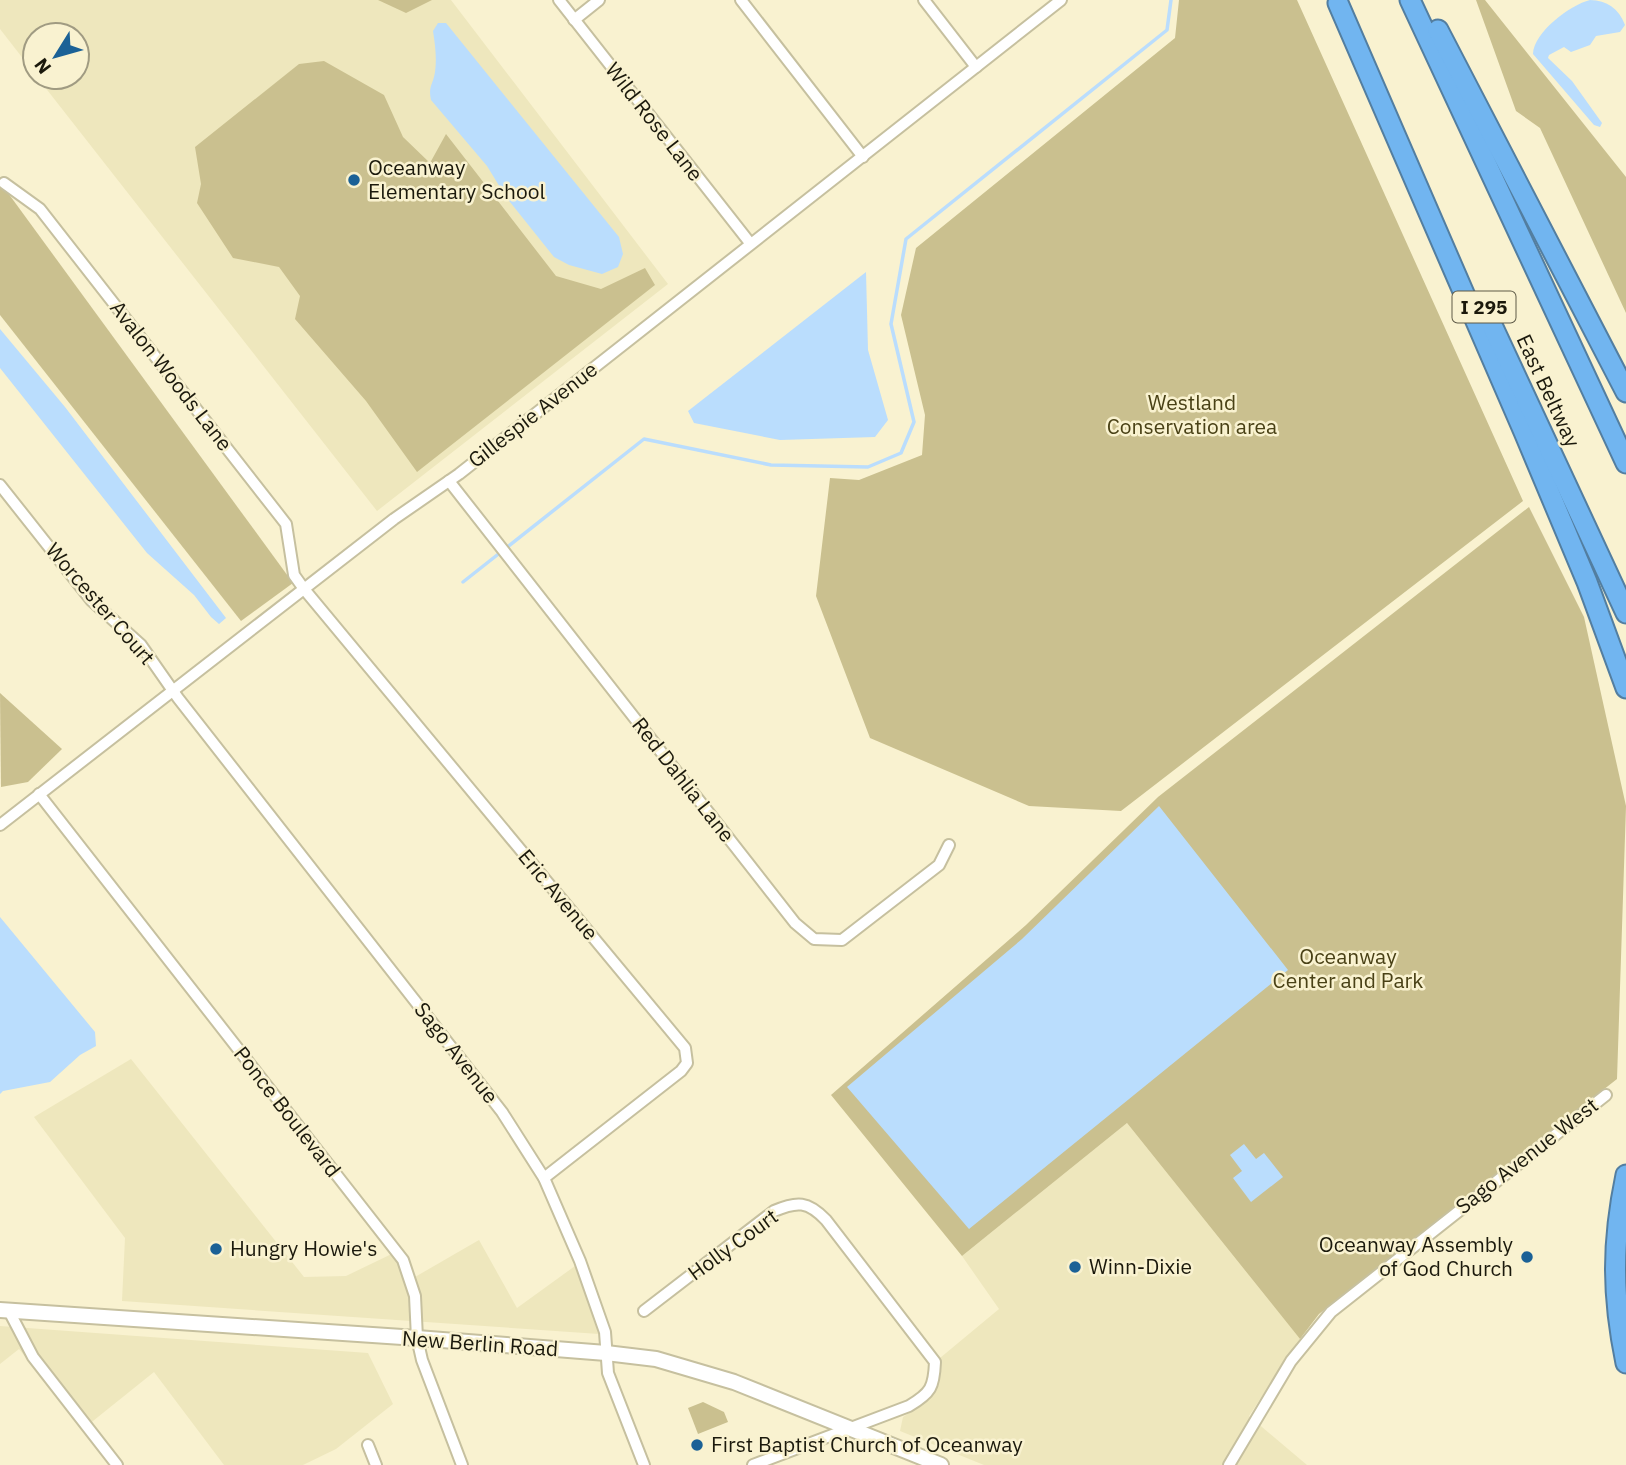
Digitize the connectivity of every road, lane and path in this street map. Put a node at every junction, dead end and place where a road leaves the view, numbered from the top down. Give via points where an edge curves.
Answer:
1 (559, 0) edge
2 (599, 0) edge
3 (741, 0) edge
4 (924, 0) edge
5 (1061, 0) edge
6 (1410, 0) edge
7 (1422, 0) edge
8 (1338, 1) edge
9 (574, 20) junction
10 (976, 67) junction
11 (863, 157) junction
12 (4, 183) dead end
13 (750, 243) junction
14 (1626, 392) edge
15 (1626, 463) edge
16 (449, 481) junction
17 (0, 485) edge
18 (304, 589) junction
19 (1626, 613) edge
20 (1626, 688) edge
21 (173, 691) junction
22 (39, 794) junction
23 (0, 825) edge
24 (949, 845) dead end
25 (1606, 1095) dead end
26 (1626, 1175) edge
27 (544, 1178) junction
28 (4, 1310) edge
29 (644, 1311) dead end
30 (1622, 1337) edge
31 (417, 1338) junction
32 (606, 1353) junction
33 (1626, 1363) edge
34 (848, 1427) junction
35 (368, 1445) dead end
36 (117, 1465) edge
37 (376, 1465) edge
38 (461, 1465) edge
39 (644, 1465) edge
40 (753, 1465) edge
41 (942, 1465) edge
42 (1229, 1465) edge

1 - 9 street, Wild Rose Lane
2 - 9 street
3 - 11 street
4 - 10 street
5 - 10 street, Gillespie Avenue
6 - 15 highway, East Beltway / I 295
7 - 14 highway
8 - 19 highway, East Beltway / I 295
8 - 20 highway via 1530,444
9 - 13 street, Wild Rose Lane
10 - 11 street, Gillespie Avenue
11 - 13 street, Gillespie Avenue
12 - 18 street, Avalon Woods Lane via 40,209 286,524 294,575
13 - 16 street, Gillespie Avenue
16 - 18 street, Gillespie Avenue
16 - 24 street, Red Dahlia Lane via 795,923 814,939 842,940 939,865
17 - 21 street, Worcester Court via 91,600 141,645
18 - 21 street, Gillespie Avenue
18 - 27 street, Eric Avenue via 685,1048 687,1063 681,1071
21 - 22 street, Gillespie Avenue
21 - 27 street, Sago Avenue via 502,1112
22 - 23 street, Gillespie Avenue
22 - 31 street, Ponce Boulevard via 403,1260 415,1296
25 - 42 street, Sago Avenue West via 1331,1312 1291,1361
26 - 30 highway via 1617,1221 1615,1278
27 - 32 street, Sago Avenue via 584,1272 605,1332
28 - 31 street, New Berlin Road
28 - 36 street via 33,1357
29 - 34 street, Holly Court via 774,1212 791,1204 810,1207 826,1220 935,1362 934,1383 925,1397 880,1419
30 - 33 highway
31 - 32 street, New Berlin Road
31 - 38 street, Ponce Boulevard
32 - 34 street, New Berlin Road via 691,1368
32 - 39 street, Sago Avenue via 608,1373
34 - 40 street
34 - 41 street, New Berlin Road
35 - 37 street

